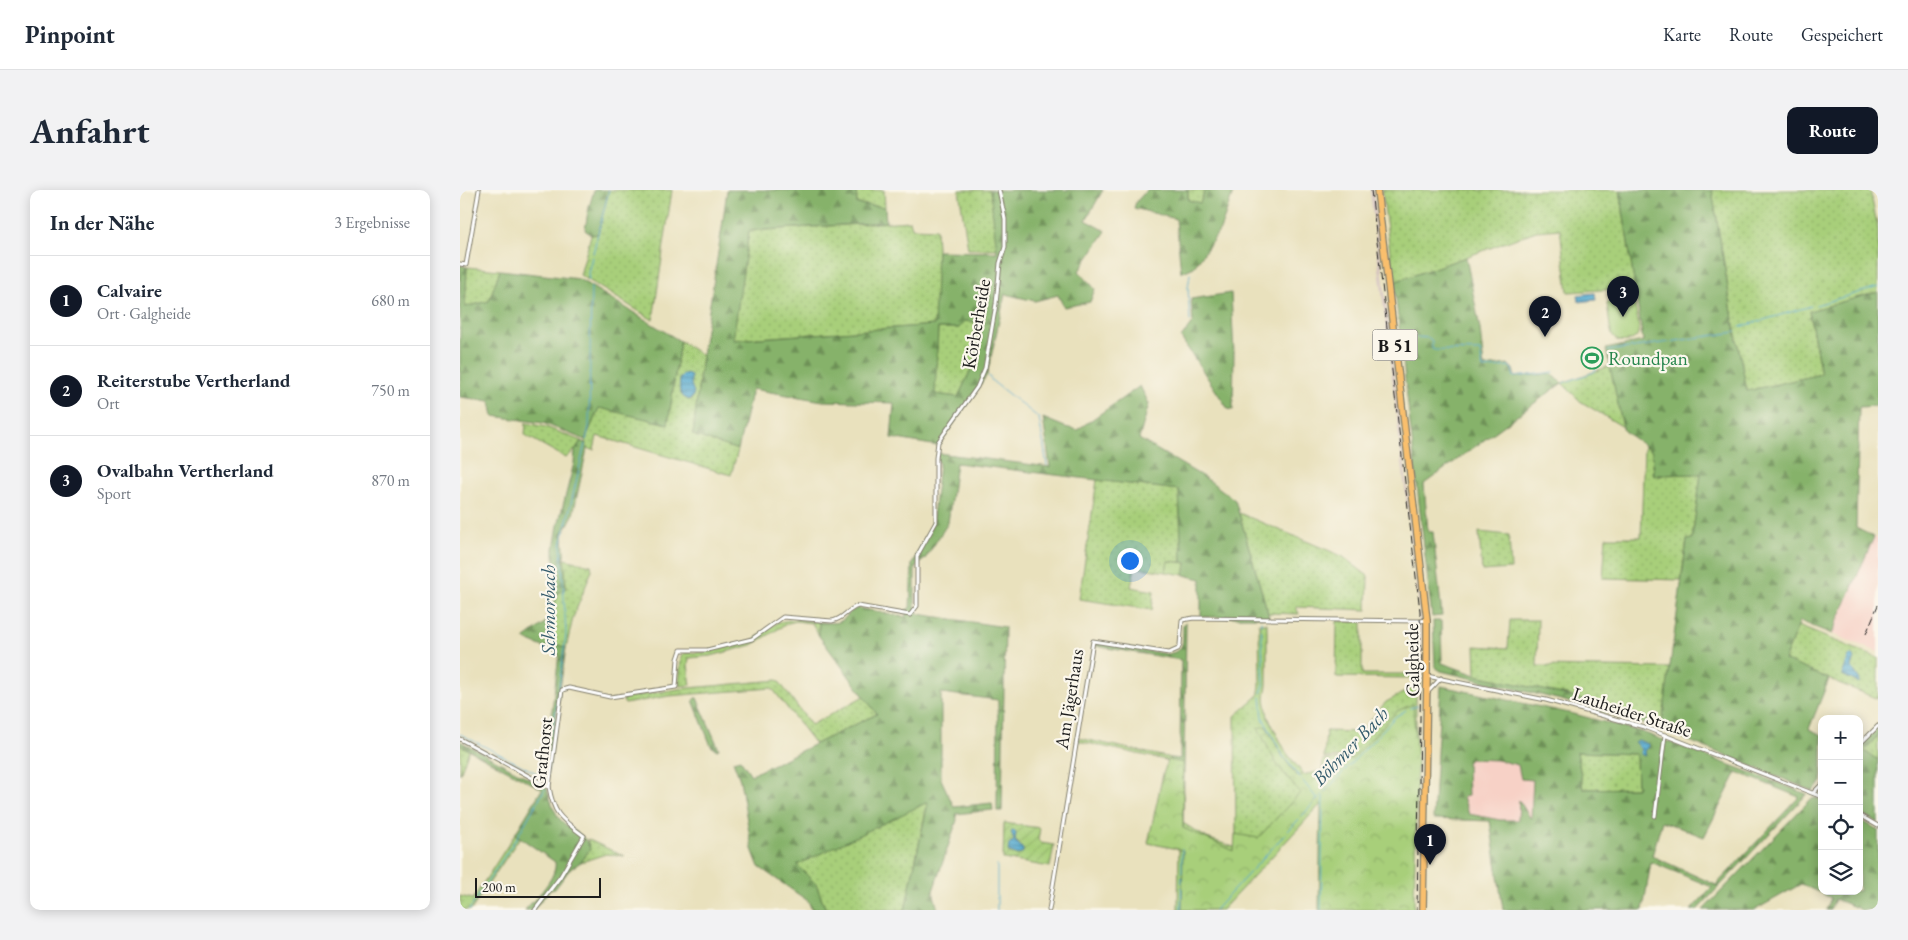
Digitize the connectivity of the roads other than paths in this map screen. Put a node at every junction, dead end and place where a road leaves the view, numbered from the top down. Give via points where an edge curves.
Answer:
1 (479, 190) edge
2 (999, 190) edge
3 (1377, 190) edge
4 (460, 264) edge
5 (1426, 620) junction
6 (1428, 676) junction
7 (1442, 678) junction
8 (562, 690) joint
9 (1427, 693) junction
10 (1878, 726) edge
11 (1665, 735) junction
12 (460, 738) edge
13 (1863, 741) edge
14 (549, 787) junction
15 (1818, 788) edge
16 (1812, 793) junction
17 (1818, 796) edge
18 (1655, 816) dead end
19 (1863, 817) edge
20 (1878, 826) edge
21 (535, 910) edge
22 (1049, 910) edge
23 (1423, 910) edge

1 - 4 street via 466,265
2 - 8 street, Körberheide via 1005,219 1004,247 986,368 977,387 938,442 936,522 917,556 917,606 910,615 858,606 850,609 840,620 783,617 752,638 707,650 681,650 676,688 610,697 569,688
3 - 5 main road, Galgheide / B 51
5 - 6 main road, Galgheide / B 51
5 - 22 street, Am Jägerhaus via 1194,618 1182,620 1180,645 1168,652 1093,641
6 - 7 street, Lauheider Straße
6 - 9 main road, Galgheide / B 51
7 - 9 street
7 - 11 street, Lauheider Straße via 1573,707
8 - 14 street, Grafhorst
9 - 23 main road, Galgheide / B 51
10 - 13 street
11 - 16 street, Lauheider Straße
11 - 18 street
12 - 14 street
14 - 21 street, Grafhorst via 555,811 584,836 560,877
15 - 16 street
16 - 17 street, Lauheider Straße
19 - 20 street

